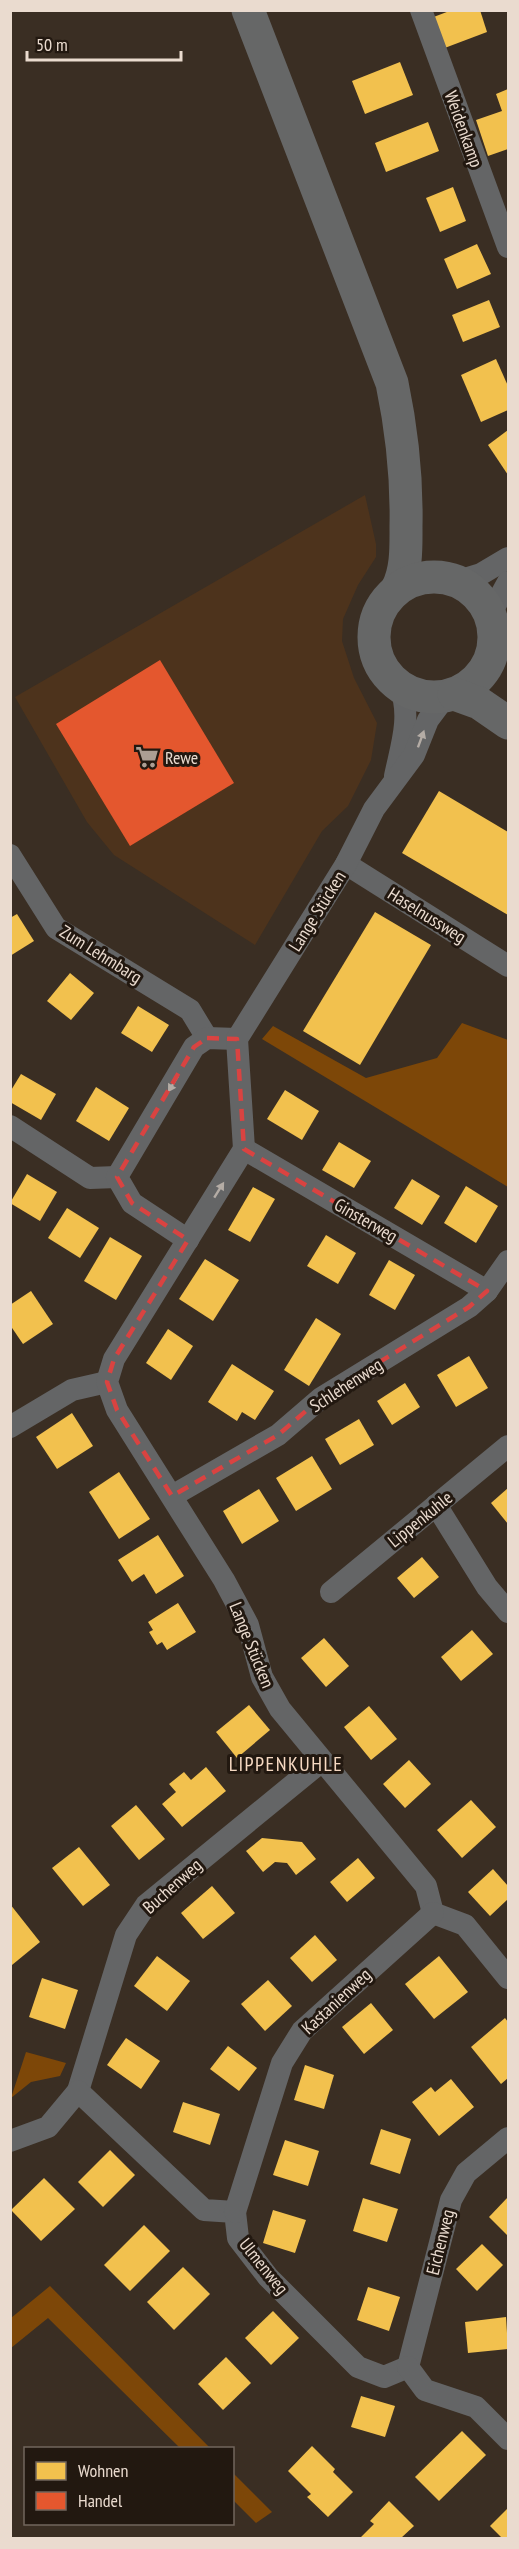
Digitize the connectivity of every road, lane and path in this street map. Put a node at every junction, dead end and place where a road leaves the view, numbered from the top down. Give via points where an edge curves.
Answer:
1 (248, 10) edge
2 (421, 10) edge
3 (508, 247) edge
4 (406, 479) junction
5 (508, 558) edge
6 (454, 580) junction
7 (508, 582) edge
8 (397, 590) junction
9 (490, 615) junction
10 (490, 658) junction
11 (400, 687) junction
12 (450, 695) junction
13 (508, 698) edge
14 (508, 723) edge
15 (393, 781) junction
16 (10, 855) edge
17 (346, 864) junction
18 (508, 966) edge
19 (207, 1038) junction
20 (237, 1039) junction
21 (10, 1126) edge
22 (244, 1149) junction
23 (117, 1178) junction
24 (188, 1240) junction
25 (508, 1261) edge
26 (488, 1291) junction
27 (107, 1382) junction
28 (10, 1427) edge
29 (508, 1446) edge
30 (172, 1496) junction
31 (436, 1505) junction
32 (331, 1592) dead end
33 (508, 1612) edge
34 (322, 1761) junction
35 (433, 1913) junction
36 (508, 1978) edge
37 (78, 2091) junction
38 (508, 2138) edge
39 (10, 2141) edge
40 (235, 2212) junction
41 (408, 2367) junction
42 (508, 2439) edge

1 - 4 main road via 385,360 399,414
2 - 3 street, Weidenkamp
4 - 6 main road via 431,558
4 - 8 main road via 406,552
5 - 6 street via 481,574
6 - 8 main road via 426,577
6 - 9 main road via 478,595
7 - 9 street
8 - 11 main road via 381,608 374,639 383,669
9 - 10 main road via 494,636
10 - 12 main road via 473,682
10 - 13 main road via 496,680
11 - 12 main road via 422,696
11 - 15 street, Lange Stücken via 406,714
12 - 14 main road via 479,703
15 -> 12 street, Lange Stücken via 414,755 428,720
15 - 17 street, Lange Stücken via 363,826
16 - 19 street, Zum Lehmbarg via 56,928 190,1010
17 - 18 street, Haselnussweg
17 - 20 street, Lange Stücken
19 - 20 street
19 -> 23 street via 194,1047
20 - 22 street
21 - 23 street via 90,1178
24 -> 22 street
22 - 26 street, Ginsterweg
23 - 24 street via 132,1203
24 - 27 street via 114,1359
25 - 26 street, Schlehenweg
26 - 30 street, Schlehenweg via 469,1307 321,1398 278,1435
27 - 28 street via 72,1390
27 - 30 street, Lange Stücken via 117,1410
29 - 31 street, Lippenkuhle
30 - 34 street, Lange Stücken via 248,1625 262,1677 280,1709
31 - 32 street, Lippenkuhle
31 - 33 street via 487,1587
34 - 35 street, Lange Stücken via 426,1886
34 - 37 street, Buchenweg via 146,1905 126,1935
35 - 36 street via 465,1925
35 - 40 street, Kastanienweg via 302,2031 282,2063
37 - 39 street via 48,2127
37 - 40 street via 204,2210
38 - 41 street, Eichenweg via 466,2173 451,2200
40 - 41 street, Ulmenweg via 238,2238 268,2277 358,2367 384,2377
41 - 42 street via 425,2390 476,2407

